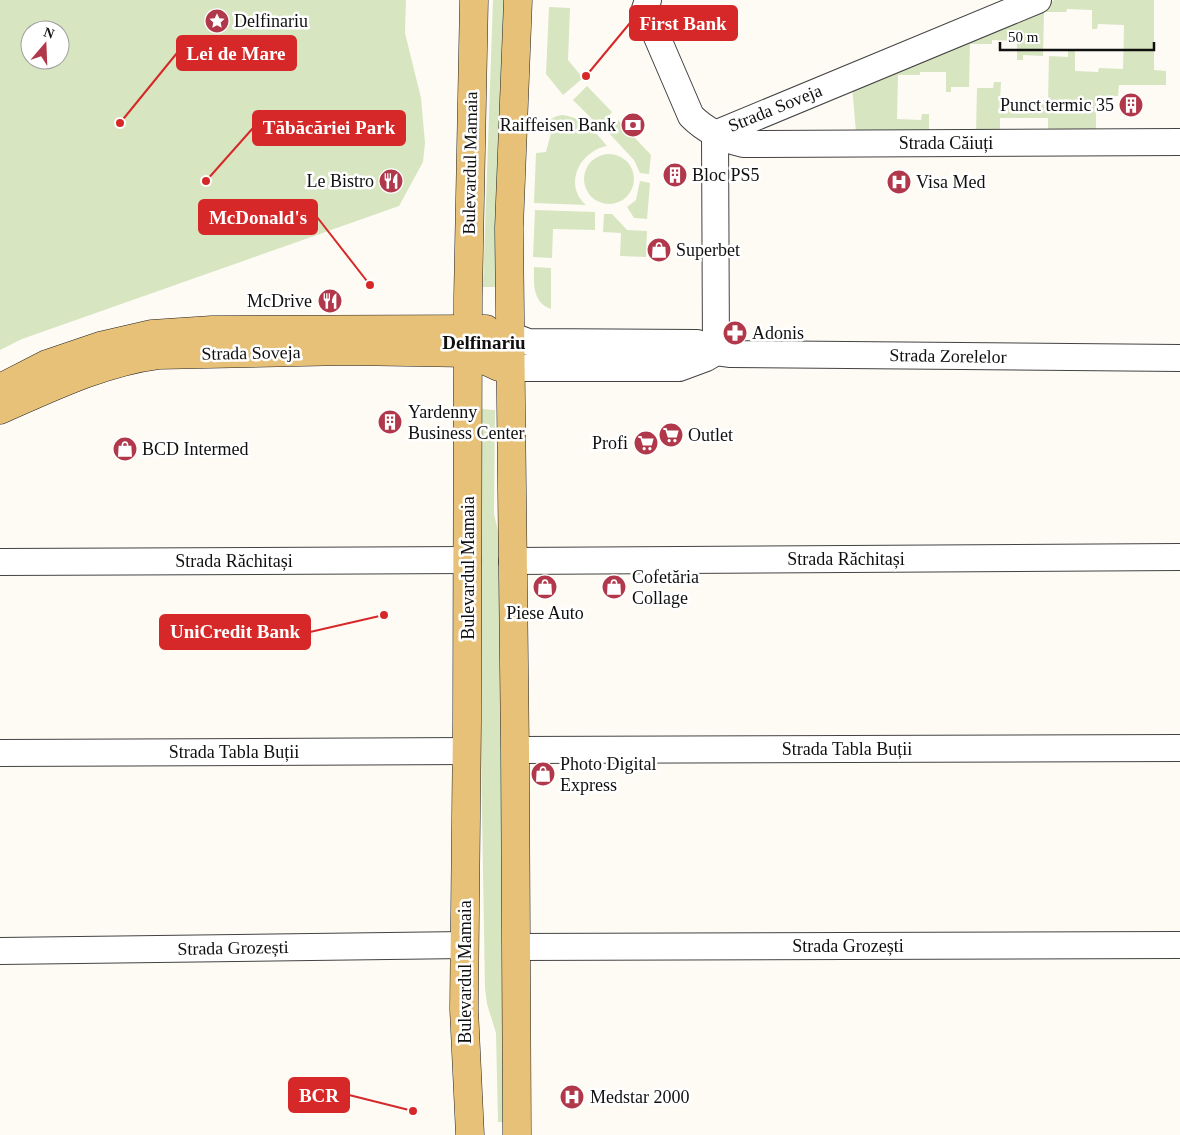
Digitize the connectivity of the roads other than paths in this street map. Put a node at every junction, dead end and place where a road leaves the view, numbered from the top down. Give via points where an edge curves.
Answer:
1 (474, 0) edge
2 (518, 0) edge
3 (648, 0) edge
4 (1038, 0) edge
5 (715, 134) junction
6 (1180, 142) edge
7 (509, 335) junction
8 (469, 341) junction
9 (716, 352) junction
10 (1180, 358) edge
11 (509, 368) junction
12 (0, 388) edge
13 (0, 410) edge
14 (1180, 557) edge
15 (468, 560) junction
16 (512, 560) junction
17 (0, 562) edge
18 (1180, 748) edge
19 (514, 750) junction
20 (467, 751) junction
21 (0, 753) edge
22 (465, 945) junction
23 (1180, 945) edge
24 (516, 947) junction
25 (0, 951) edge
26 (464, 1009) junction
27 (470, 1135) edge
28 (478, 1135) edge
29 (517, 1135) edge

1 - 8 main road, Bulevardul Mamaia
2 - 7 main road via 508,228
3 - 5 street, Strada Căiuți via 645,9 692,116
4 - 5 street, Strada Soveja
5 - 6 street, Strada Căiuți via 743,144
5 - 9 street, Strada Soveja
7 - 8 main road, Strada Soveja via 487,329
7 - 9 street, Strada Zorelelor via 528,342 697,343
7 - 11 main road
8 - 11 main road, Strada Soveja via 499,367
8 - 12 main road, Strada Soveja via 212,330 152,334 100,346 47,364
8 - 13 main road, Strada Soveja via 347,351 158,355 112,365
8 - 15 main road, Bulevardul Mamaia
9 - 10 street, Strada Zorelelor
9 - 11 street via 680,368
11 - 16 main road
14 - 16 street, Strada Răchitași
15 - 17 street, Strada Răchitași
15 - 20 main road, Bulevardul Mamaia
16 - 19 main road
18 - 19 street, Strada Tabla Buții
19 - 24 main road
20 - 21 street, Strada Tabla Buții
20 - 22 main road, Bulevardul Mamaia
22 - 25 street, Strada Grozești
22 - 26 main road, Bulevardul Mamaia
23 - 24 street, Strada Grozești
24 - 29 main road
26 - 27 main road, Bulevardul Mamaia
26 - 28 main road via 477,1067

